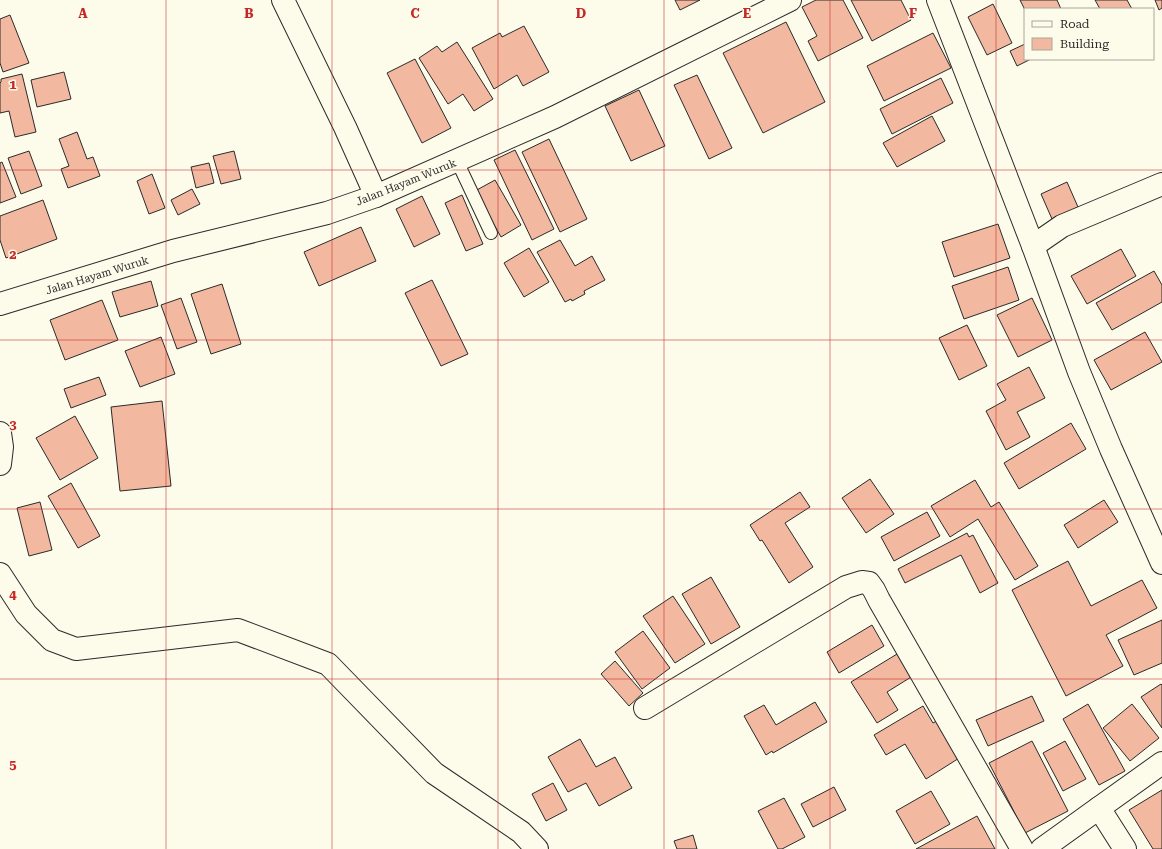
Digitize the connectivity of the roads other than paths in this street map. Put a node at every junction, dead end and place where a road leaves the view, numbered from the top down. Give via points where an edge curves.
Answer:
1 (283, 0) edge
2 (790, 0) edge
3 (938, 0) edge
4 (457, 161) junction
5 (1162, 184) edge
6 (376, 196) junction
7 (491, 232) dead end
8 (1033, 246) junction
9 (0, 304) edge
10 (0, 433) edge
11 (0, 464) edge
12 (1162, 563) edge
13 (0, 574) edge
14 (645, 708) dead end
15 (1162, 763) edge
16 (1099, 808) junction
17 (537, 849) edge
18 (1022, 849) edge
19 (1042, 849) edge
20 (1125, 849) edge

1 - 6 street
2 - 4 street, Jalan Hayam Wuruk via 554,117
3 - 8 street
4 - 6 street, Jalan Hayam Wuruk
4 - 7 lane
5 - 8 street via 1062,226
6 - 9 street, Jalan Hayam Wuruk via 327,213 173,251
8 - 12 street via 1079,372
10 - 11 street
13 - 17 street via 26,614 41,630 52,640 76,649 238,630 328,664 434,773 521,832
14 - 18 street via 846,587 862,582 869,583
15 - 16 street
16 - 19 street
16 - 20 street

